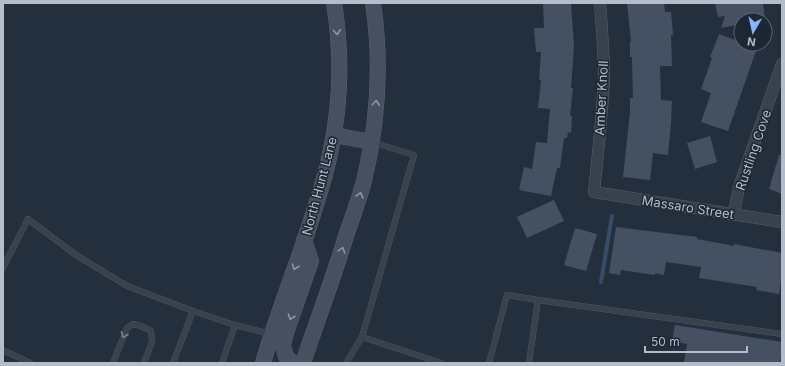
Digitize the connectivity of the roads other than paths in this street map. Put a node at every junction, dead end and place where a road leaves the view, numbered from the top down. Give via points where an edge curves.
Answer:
1 (334, 3) edge
2 (373, 3) edge
3 (600, 3) edge
4 (782, 64) edge
5 (334, 136) junction
6 (372, 142) junction
7 (594, 192) joint
8 (734, 215) junction
9 (782, 222) edge
10 (304, 240) junction
11 (3, 268) edge
12 (538, 300) junction
13 (193, 311) junction
14 (235, 325) junction
15 (272, 334) junction
16 (782, 334) edge
17 (362, 337) junction
18 (3, 350) edge
19 (30, 363) edge
20 (113, 363) edge
21 (144, 363) edge
22 (173, 363) edge
23 (222, 363) edge
24 (263, 363) edge
25 (293, 363) edge
26 (303, 363) edge
27 (346, 363) edge
28 (441, 363) edge
29 (489, 363) edge
30 (529, 363) edge

1 -> 5 main road, North Hunt Lane via 339,72
6 -> 2 main road via 378,66
3 - 7 street, Amber Knoll via 604,78
4 - 8 street, Rustling Cove via 740,184
5 - 6 main road
5 - 10 main road, North Hunt Lane via 320,192
6 - 17 lane via 414,155
26 -> 6 main road via 358,203
7 - 8 street, Massaro Street
8 - 9 street, Massaro Street
10 -> 15 main road, North Hunt Lane
10 -> 25 main road via 311,261 283,345 286,357
11 - 13 lane via 28,219 76,255 127,286
12 - 16 lane
12 - 29 lane via 507,295
12 - 30 lane
13 - 14 lane
13 - 22 lane
14 - 15 lane
14 - 23 lane
15 - 24 main road, North Hunt Lane
17 - 27 lane
17 - 28 lane
18 - 19 lane
21 -> 20 lane via 152,342 150,331 133,324 127,328

